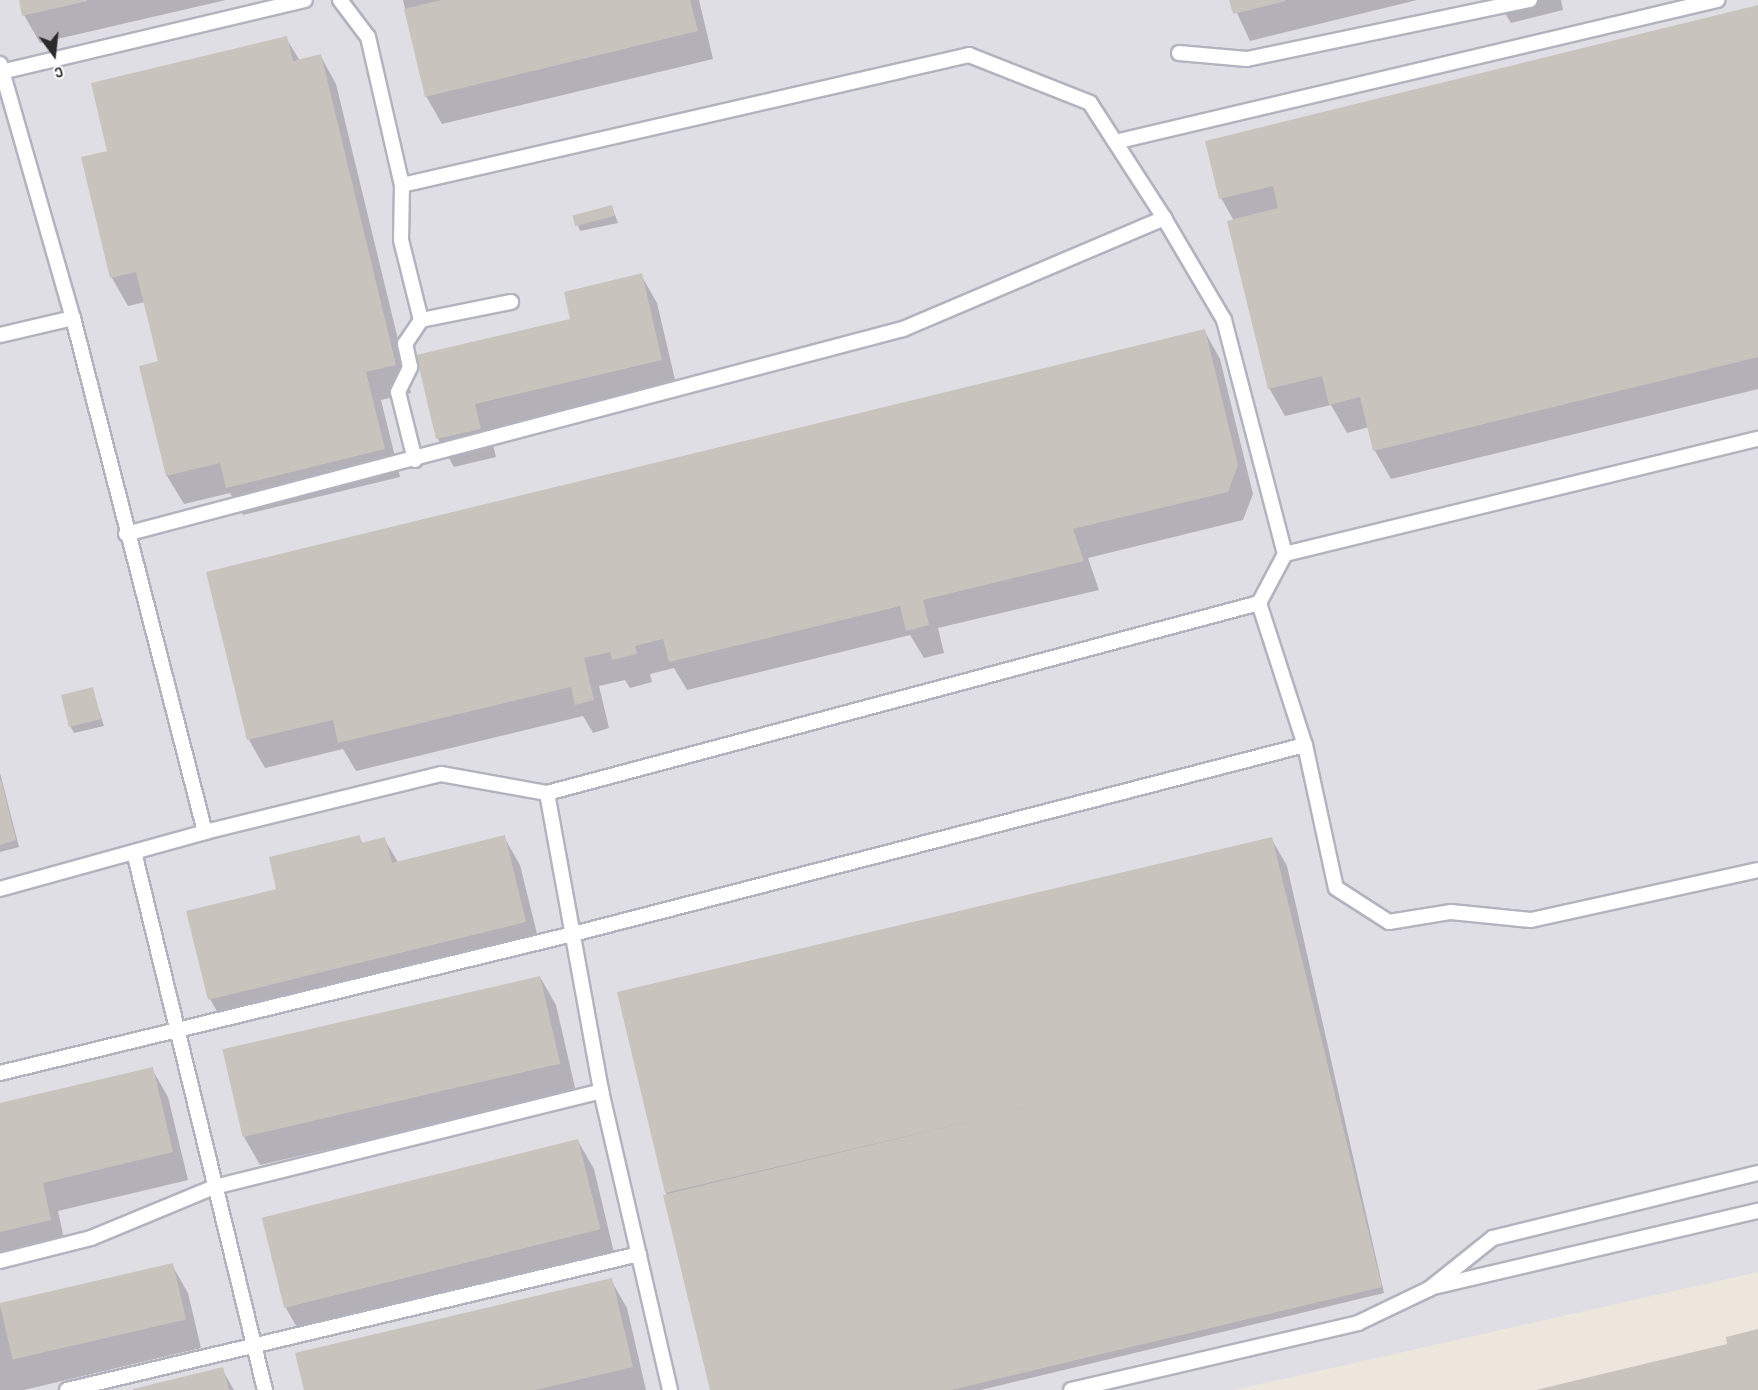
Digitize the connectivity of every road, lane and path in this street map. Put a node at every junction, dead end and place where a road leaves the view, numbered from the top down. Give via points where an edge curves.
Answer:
1 (305, 0) edge
2 (340, 0) edge
3 (1530, 0) edge
4 (1717, 0) edge
5 (1179, 53) dead end
6 (3, 67) edge
7 (1115, 142) junction
8 (402, 185) junction
9 (1164, 218) junction
10 (511, 302) dead end
11 (73, 318) junction
12 (421, 320) junction
13 (0, 335) edge
14 (1758, 439) edge
15 (415, 460) junction
16 (126, 534) junction
17 (1285, 554) junction
18 (1259, 603) junction
19 (1305, 746) junction
20 (547, 793) junction
21 (205, 832) junction
22 (134, 852) junction
23 (1758, 870) edge
24 (0, 889) edge
25 (573, 934) junction
26 (179, 1032) junction
27 (0, 1074) edge
28 (601, 1091) junction
29 (1758, 1173) edge
30 (214, 1187) junction
31 (1758, 1211) edge
32 (639, 1254) junction
33 (0, 1261) edge
34 (1428, 1289) junction
35 (256, 1346) junction
36 (67, 1390) edge
37 (265, 1390) edge
38 (670, 1390) edge
39 (1071, 1390) edge

1 - 6 lane
2 - 8 lane via 368,37
3 - 5 lane via 1247,59
4 - 7 lane
6 - 11 lane
7 - 8 lane via 1090,103 969,55
7 - 9 lane
8 - 12 lane via 401,240
9 - 15 lane via 903,329
9 - 17 lane via 1224,320
10 - 12 lane
11 - 13 lane
11 - 16 lane
12 - 15 lane via 405,344 410,367 398,392
14 - 17 lane
15 - 16 lane
16 - 21 lane
17 - 18 lane
18 - 19 lane
18 - 20 lane
19 - 23 lane via 1336,888 1389,922 1451,912 1531,920
19 - 25 lane
20 - 21 lane via 441,774
20 - 25 lane
21 - 22 lane
22 - 24 lane
22 - 26 lane
25 - 26 lane
25 - 28 lane
26 - 27 lane
26 - 30 lane
28 - 30 lane
28 - 32 lane
29 - 34 lane via 1493,1238
30 - 33 lane via 91,1238
30 - 35 lane
31 - 34 lane
32 - 35 lane
32 - 38 lane
34 - 39 lane via 1358,1323
35 - 36 lane
35 - 37 lane

